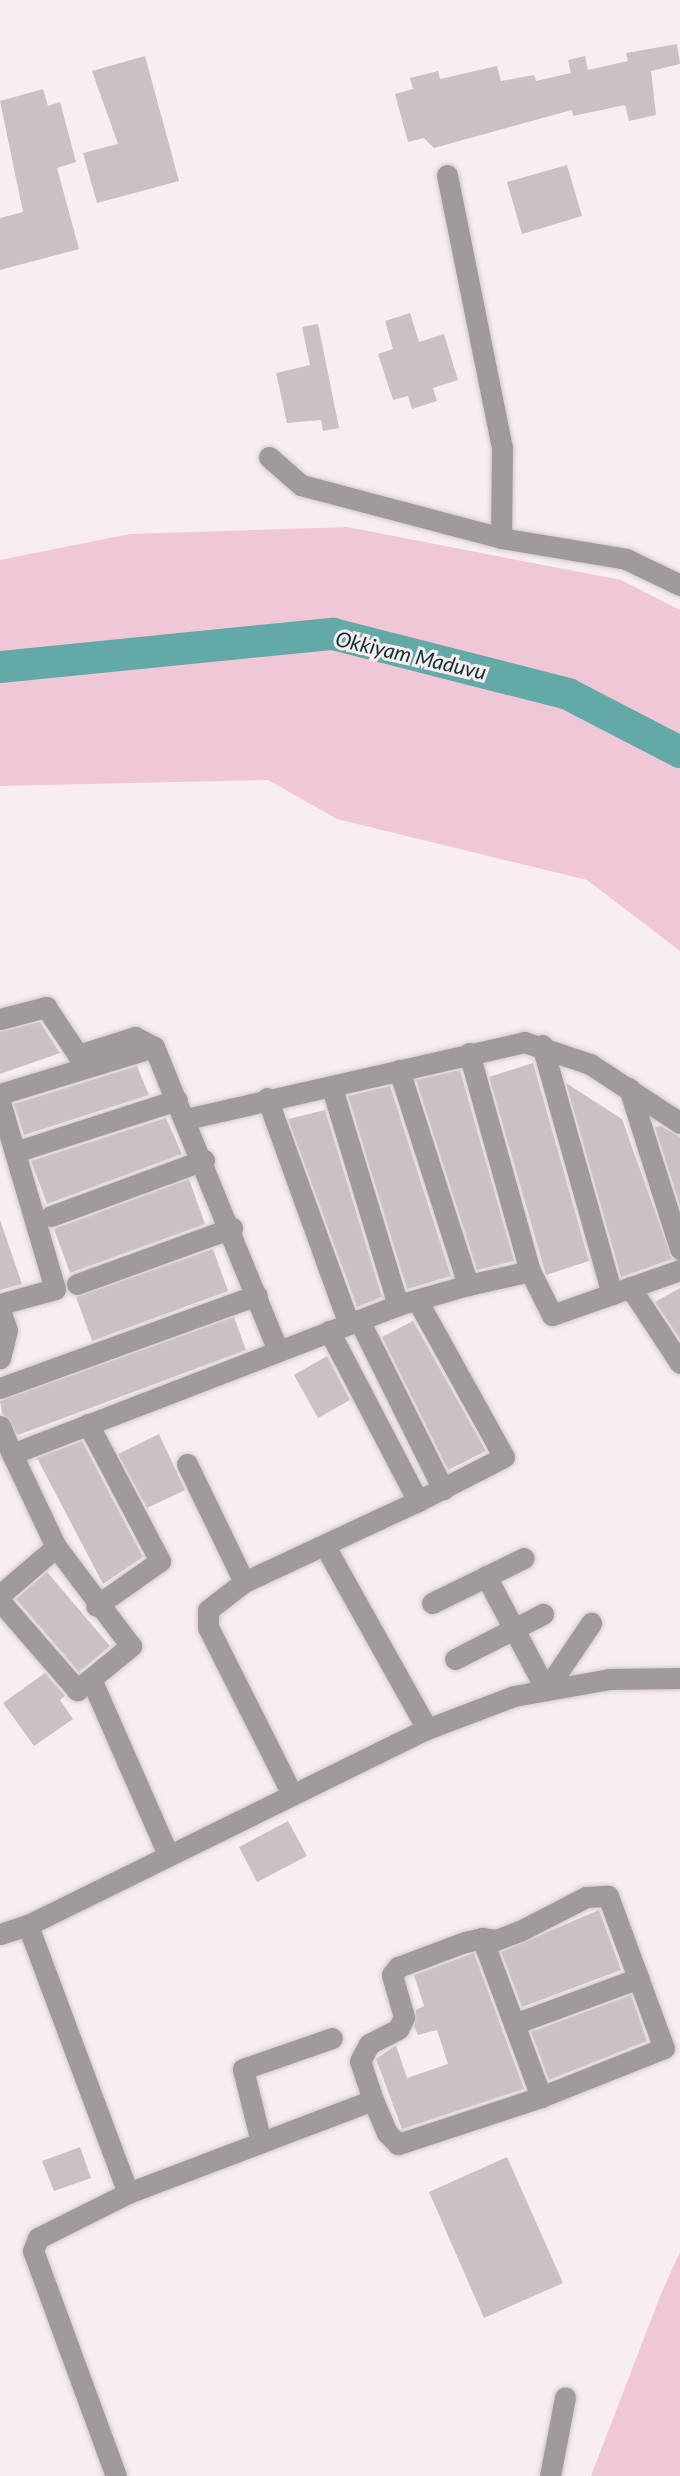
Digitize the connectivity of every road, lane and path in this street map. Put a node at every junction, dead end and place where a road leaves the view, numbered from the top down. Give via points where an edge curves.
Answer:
1 (447, 175) dead end
2 (269, 457) dead end
3 (501, 538) junction
4 (680, 585) edge
5 (0, 1019) edge
6 (542, 1045) junction
7 (154, 1046) junction
8 (469, 1053) junction
9 (399, 1070) junction
10 (332, 1088) junction
11 (629, 1088) junction
12 (0, 1094) edge
13 (267, 1098) junction
14 (0, 1102) edge
15 (181, 1110) junction
16 (680, 1123) edge
17 (15, 1152) junction
18 (204, 1160) junction
19 (51, 1216) dead end
20 (232, 1228) junction
21 (680, 1249) edge
22 (680, 1270) edge
23 (530, 1271) junction
24 (77, 1284) dead end
25 (468, 1285) junction
26 (621, 1291) junction
27 (257, 1295) junction
28 (408, 1302) junction
29 (0, 1304) edge
30 (0, 1310) edge
31 (346, 1325) junction
32 (278, 1351) junction
33 (0, 1359) edge
34 (680, 1363) edge
35 (0, 1388) edge
36 (88, 1424) junction
37 (0, 1426) edge
38 (12, 1454) junction
39 (187, 1464) dead end
40 (440, 1483) junction
41 (418, 1501) junction
42 (56, 1547) junction
43 (326, 1548) junction
44 (524, 1558) dead end
45 (486, 1576) junction
46 (244, 1582) junction
47 (0, 1594) edge
48 (0, 1601) edge
49 (432, 1603) dead end
50 (96, 1606) junction
51 (543, 1614) dead end
52 (591, 1623) dead end
53 (514, 1629) junction
54 (455, 1659) dead end
55 (680, 1678) edge
56 (91, 1679) junction
57 (546, 1690) junction
58 (427, 1729) junction
59 (292, 1794) junction
60 (168, 1854) junction
61 (28, 1925) junction
62 (0, 1934) edge
63 (482, 1938) junction
64 (639, 1978) junction
65 (514, 2024) junction
66 (332, 2038) dead end
67 (541, 2096) junction
68 (373, 2099) junction
69 (261, 2142) junction
70 (128, 2193) junction
71 (565, 2397) dead end
72 (116, 2476) edge
73 (550, 2476) edge

1 - 3 street via 502,448
2 - 3 street via 301,485
3 - 4 street via 626,559
5 - 7 street via 46,1007 78,1055 135,1037
6 - 8 street via 524,1042
6 - 11 street
6 - 26 street
7 - 12 street
7 - 15 street
8 - 9 street
8 - 23 street
9 - 10 street
9 - 25 street
10 - 13 street
10 - 28 street
11 - 16 street
11 - 21 street
13 - 15 street
13 - 31 street
14 - 17 street
15 - 17 street
15 - 18 street
17 - 29 street via 55,1289
18 - 19 street
18 - 20 street
20 - 24 street
20 - 27 street
22 - 26 street
23 - 25 street
23 - 26 street via 552,1315
25 - 28 street
26 - 34 street
27 - 32 street
27 - 35 street
28 - 31 street
28 - 40 street via 504,1457
30 - 33 street via 7,1330
31 - 32 street
31 - 40 street
31 - 41 street
32 - 36 street
36 - 38 street
36 - 50 street via 160,1561
37 - 38 street
38 - 42 street
39 - 46 street
40 - 41 street
41 - 43 street
42 - 47 street
42 - 50 street
43 - 46 street
43 - 58 street
44 - 45 street
45 - 49 street
45 - 53 street
46 - 59 street via 218,1597 208,1610 208,1627
48 - 56 street via 78,1690
50 - 56 street via 131,1646
51 - 53 street
52 - 57 street
53 - 54 street
53 - 57 street
55 - 57 street via 609,1679
56 - 60 street
57 - 58 street
58 - 59 street
59 - 60 street
60 - 61 street
61 - 62 street
61 - 70 street
63 - 64 street via 496,1940 586,1897 608,1896
63 - 65 street
63 - 68 street via 394,1970 404,2017 398,2029 369,2044 360,2061
64 - 65 street
64 - 67 street via 662,2052
65 - 67 street
66 - 69 street via 243,2069
67 - 68 street via 398,2144
68 - 69 street
69 - 70 street
70 - 72 street via 44,2232 33,2251
71 - 73 street

